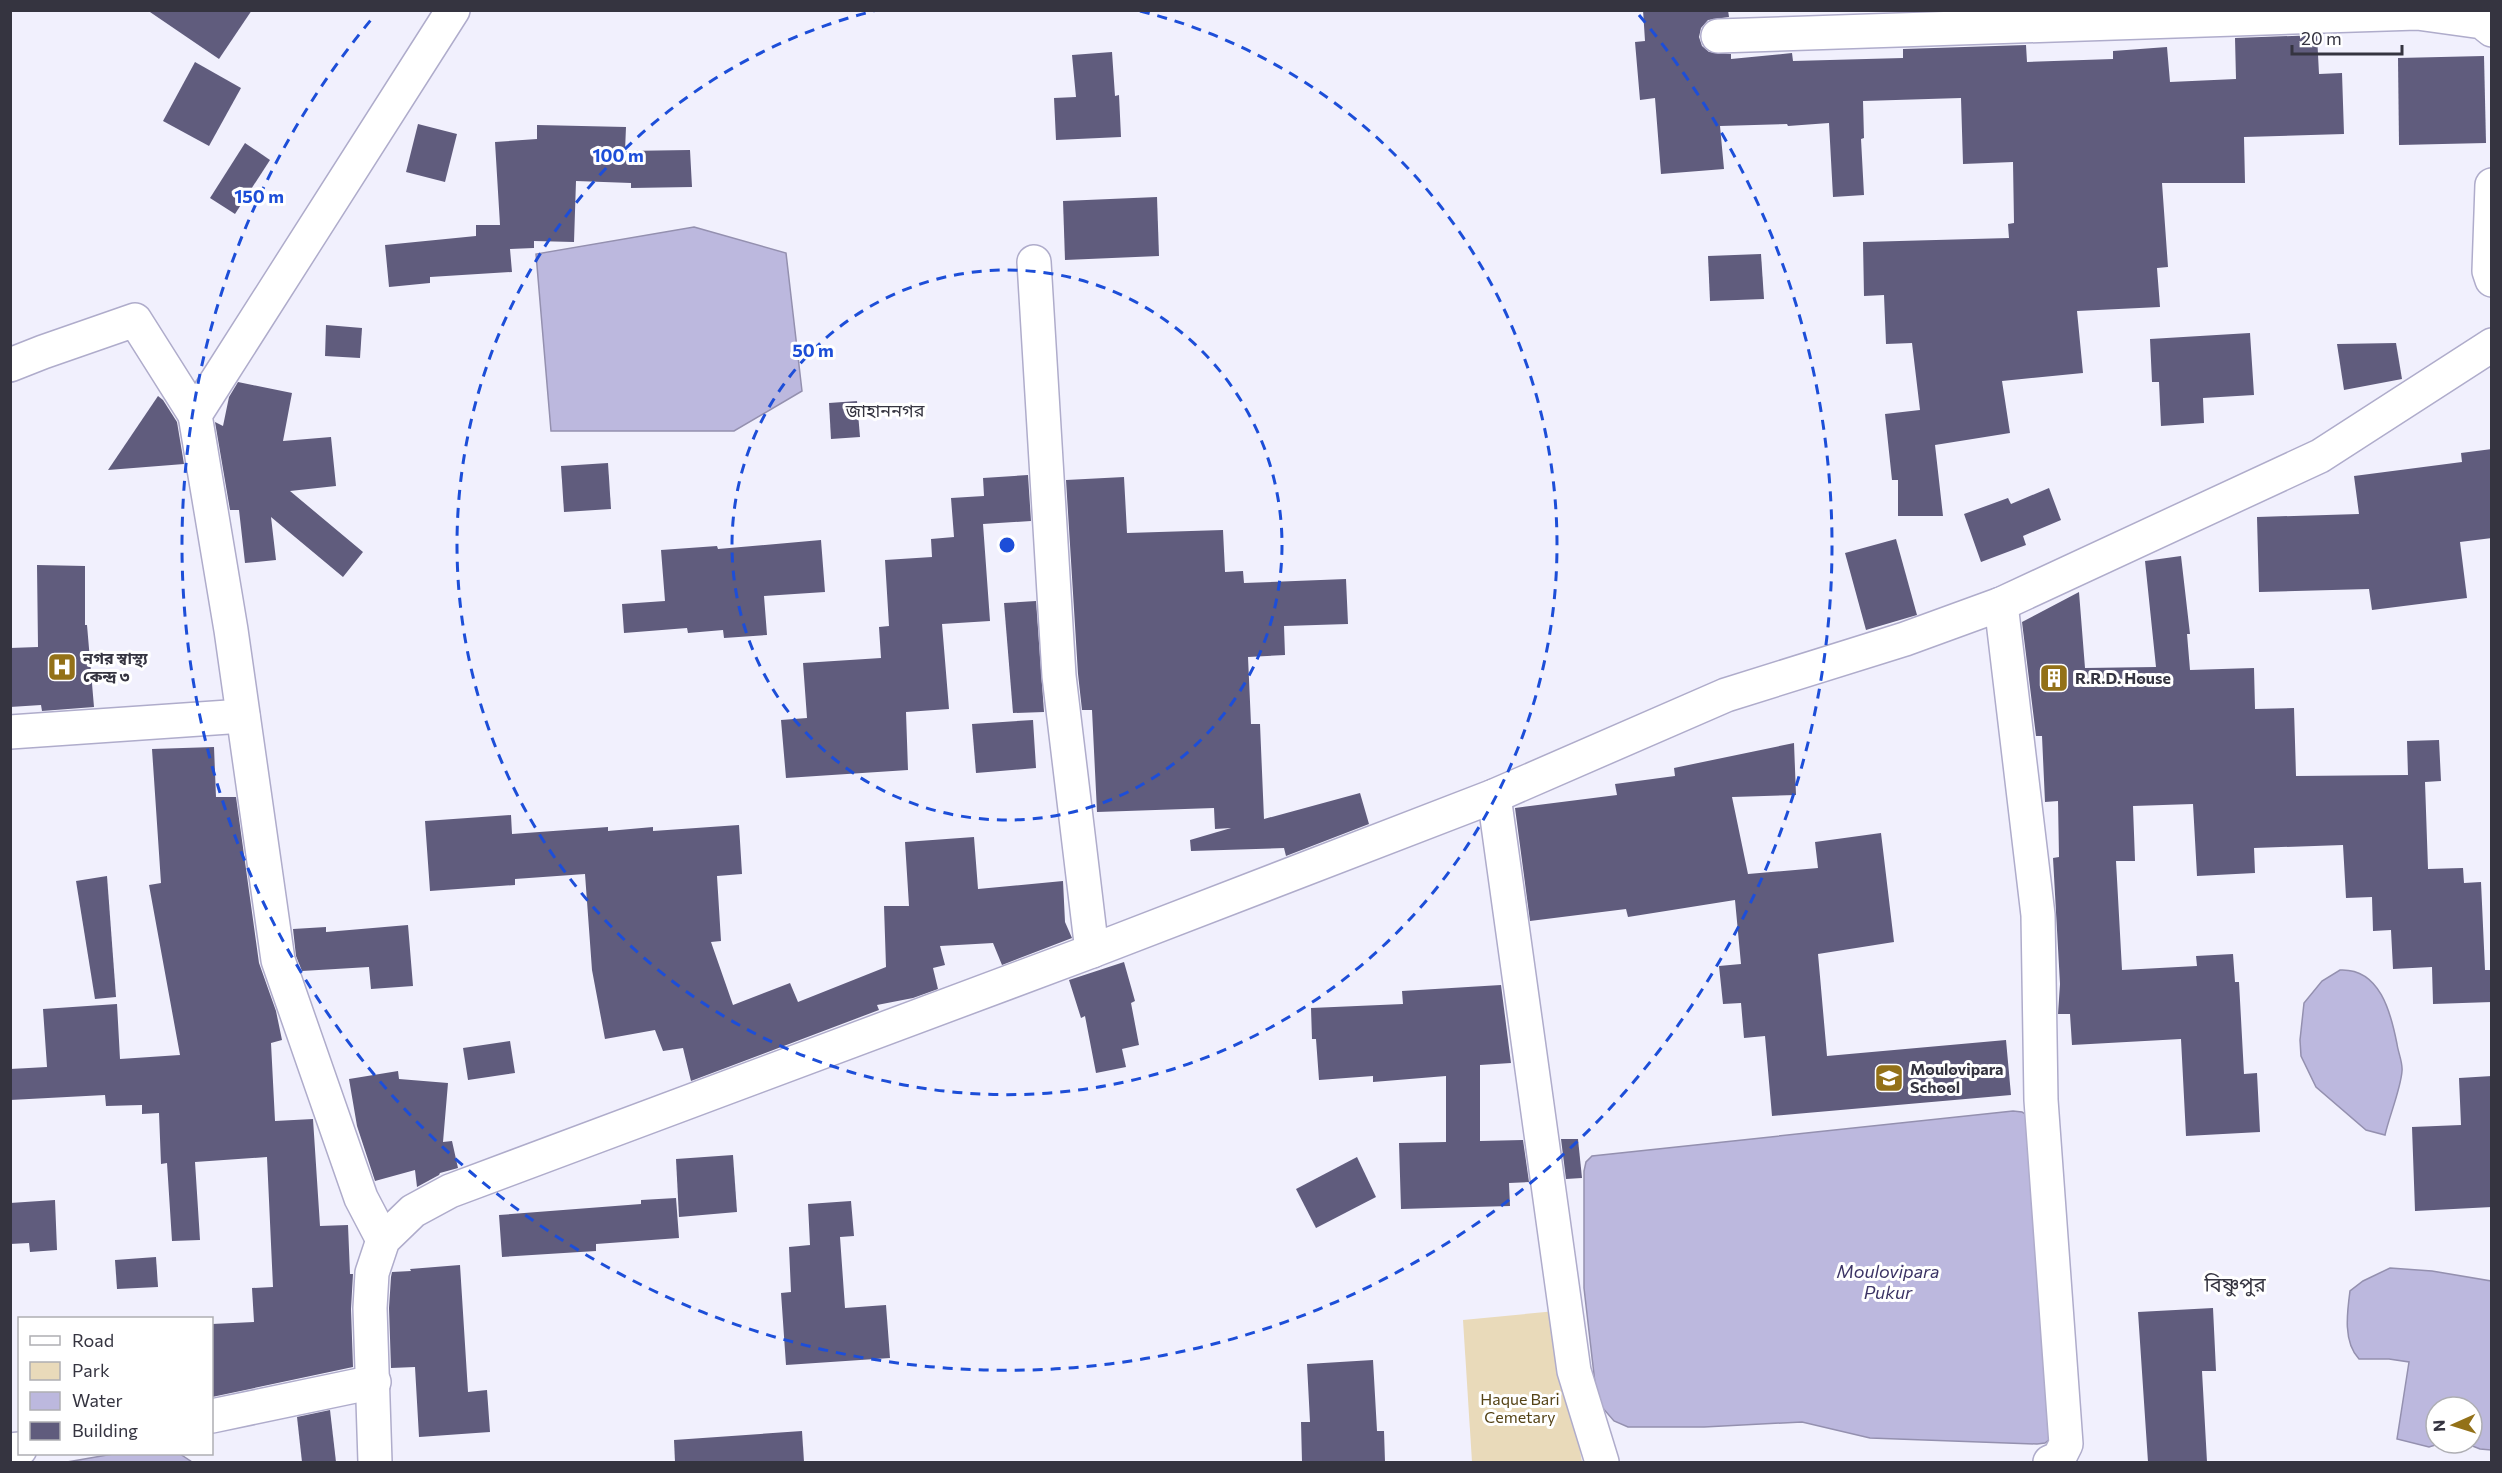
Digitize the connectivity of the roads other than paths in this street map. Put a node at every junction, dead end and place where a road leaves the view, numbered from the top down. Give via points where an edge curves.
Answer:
1 (453, 10) edge
2 (2275, 14) edge
3 (2492, 30) edge
4 (1718, 36) dead end
5 (2492, 185) edge
6 (1034, 262) dead end
7 (2492, 280) edge
8 (2492, 345) edge
9 (10, 365) edge
10 (195, 415) junction
11 (2001, 604) junction
12 (243, 716) junction
13 (10, 732) edge
14 (1494, 796) junction
15 (1092, 951) junction
16 (383, 1240) junction
17 (374, 1382) junction
18 (213, 1416) edge
19 (375, 1462) edge
20 (1602, 1462) edge
21 (2050, 1462) edge

1 - 10 street
2 - 3 street via 2417,13 2482,22
2 - 4 street
5 - 7 street
6 - 15 street via 1059,676
8 - 11 street via 2320,456
9 - 10 street via 135,320
10 - 12 street
11 - 14 street via 1905,639 1726,695
11 - 21 street via 2038,915 2041,1100 2066,1444 2059,1458
12 - 13 street
12 - 16 street via 278,960 361,1198
14 - 15 street
14 - 20 street via 1574,1371
15 - 16 street via 450,1191 414,1211
16 - 17 street via 372,1273
17 - 18 street
17 - 19 street

